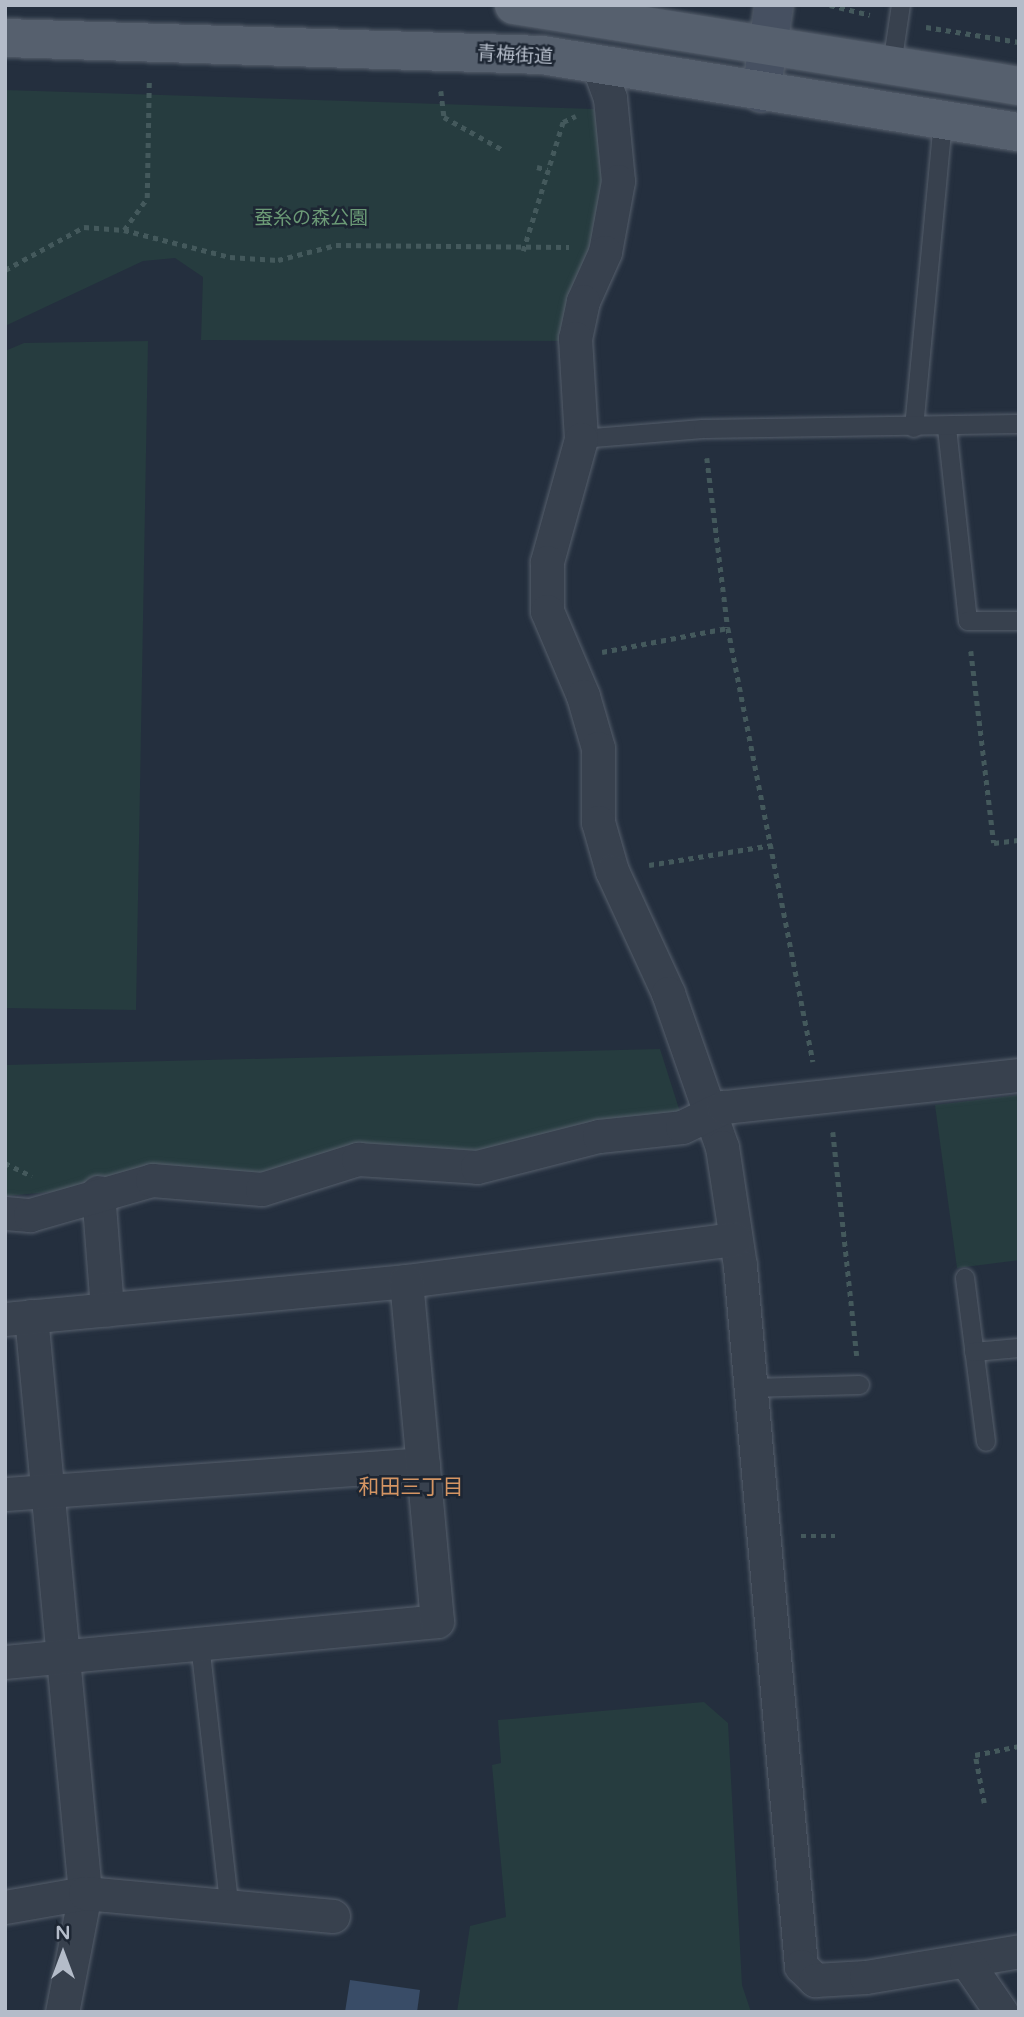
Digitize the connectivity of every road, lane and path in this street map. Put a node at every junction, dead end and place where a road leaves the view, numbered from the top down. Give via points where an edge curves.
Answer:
1 (514, 5) edge
2 (775, 5) edge
3 (901, 5) edge
4 (563, 8) edge
5 (5, 38) edge
6 (768, 45) junction
7 (892, 65) junction
8 (149, 71) dead end
9 (604, 82) junction
10 (440, 83) dead end
11 (1019, 86) edge
12 (761, 93) junction
13 (943, 119) junction
14 (1019, 132) edge
15 (503, 150) dead end
16 (537, 167) dead end
17 (548, 170) junction
18 (124, 230) junction
19 (523, 251) junction
20 (605, 252) junction
21 (5, 270) edge
22 (1019, 424) edge
23 (914, 428) junction
24 (947, 428) junction
25 (704, 429) junction
26 (581, 439) junction
27 (968, 621) junction
28 (1019, 621) edge
29 (729, 628) junction
30 (564, 660) junction
31 (1019, 840) edge
32 (772, 845) junction
33 (612, 871) junction
34 (1019, 1075) edge
35 (824, 1096) junction
36 (708, 1116) junction
37 (5, 1163) edge
38 (33, 1176) dead end
39 (98, 1192) junction
40 (5, 1213) edge
41 (734, 1239) junction
42 (965, 1278) dead end
43 (406, 1281) junction
44 (107, 1310) junction
45 (18, 1317) edge
46 (1019, 1348) edge
47 (974, 1352) junction
48 (860, 1385) joint
49 (751, 1388) junction
50 (986, 1442) dead end
51 (424, 1464) junction
52 (49, 1493) junction
53 (5, 1494) edge
54 (200, 1644) junction
55 (61, 1657) junction
56 (5, 1662) edge
57 (1019, 1746) edge
58 (984, 1803) dead end
59 (85, 1893) junction
60 (229, 1905) junction
61 (5, 1907) edge
62 (333, 1916) dead end
63 (1019, 1951) edge
64 (966, 1961) junction
65 (62, 2012) edge
66 (1001, 2012) edge

1 - 4 main road
2 - 6 street
3 - 7 lane
4 - 6 main road
5 - 9 main road, 青梅街道 via 542,55
6 - 7 main road
6 - 12 street
7 - 11 main road
8 - 18 path via 147,198
9 - 12 main road, 青梅街道
9 - 17 path via 563,122
9 - 20 street via 618,181
10 - 15 path via 444,117
12 - 13 main road, 青梅街道
13 - 14 main road, 青梅街道
13 - 23 lane
16 - 17 path
17 - 19 path
18 - 19 path via 230,257 266,259 336,245
18 - 21 path via 84,227
19 - 20 path via 579,247
20 - 26 street via 583,301 575,338
22 - 24 lane
23 - 24 lane
23 - 25 lane
24 - 27 lane
25 - 26 lane
25 - 29 path
26 - 30 street via 547,562 547,611
27 - 28 lane
27 - 31 path via 993,844
29 - 30 path
29 - 32 path
30 - 33 street via 583,696 598,748 598,822
32 - 33 path
32 - 35 path
33 - 36 street via 668,993
34 - 35 street
35 - 36 street via 724,1107
35 - 48 path
36 - 39 street via 660,1132 599,1136 477,1167 358,1159 262,1189 152,1180
36 - 41 street via 722,1147
37 - 38 path
39 - 40 street via 30,1215
39 - 44 street
41 - 43 street
41 - 49 street
42 - 47 lane
43 - 44 street
43 - 51 street
44 - 45 street
45 - 52 street
46 - 47 lane
47 - 50 lane
48 - 49 lane
49 - 64 street via 801,1966 815,1980
51 - 52 street
51 - 54 street via 437,1621
52 - 53 street
52 - 55 street
54 - 55 street
54 - 60 lane
55 - 56 street
55 - 59 street
57 - 58 path via 975,1755
59 - 60 street
59 - 61 street
59 - 65 street
60 - 62 street
63 - 64 street
64 - 66 street

